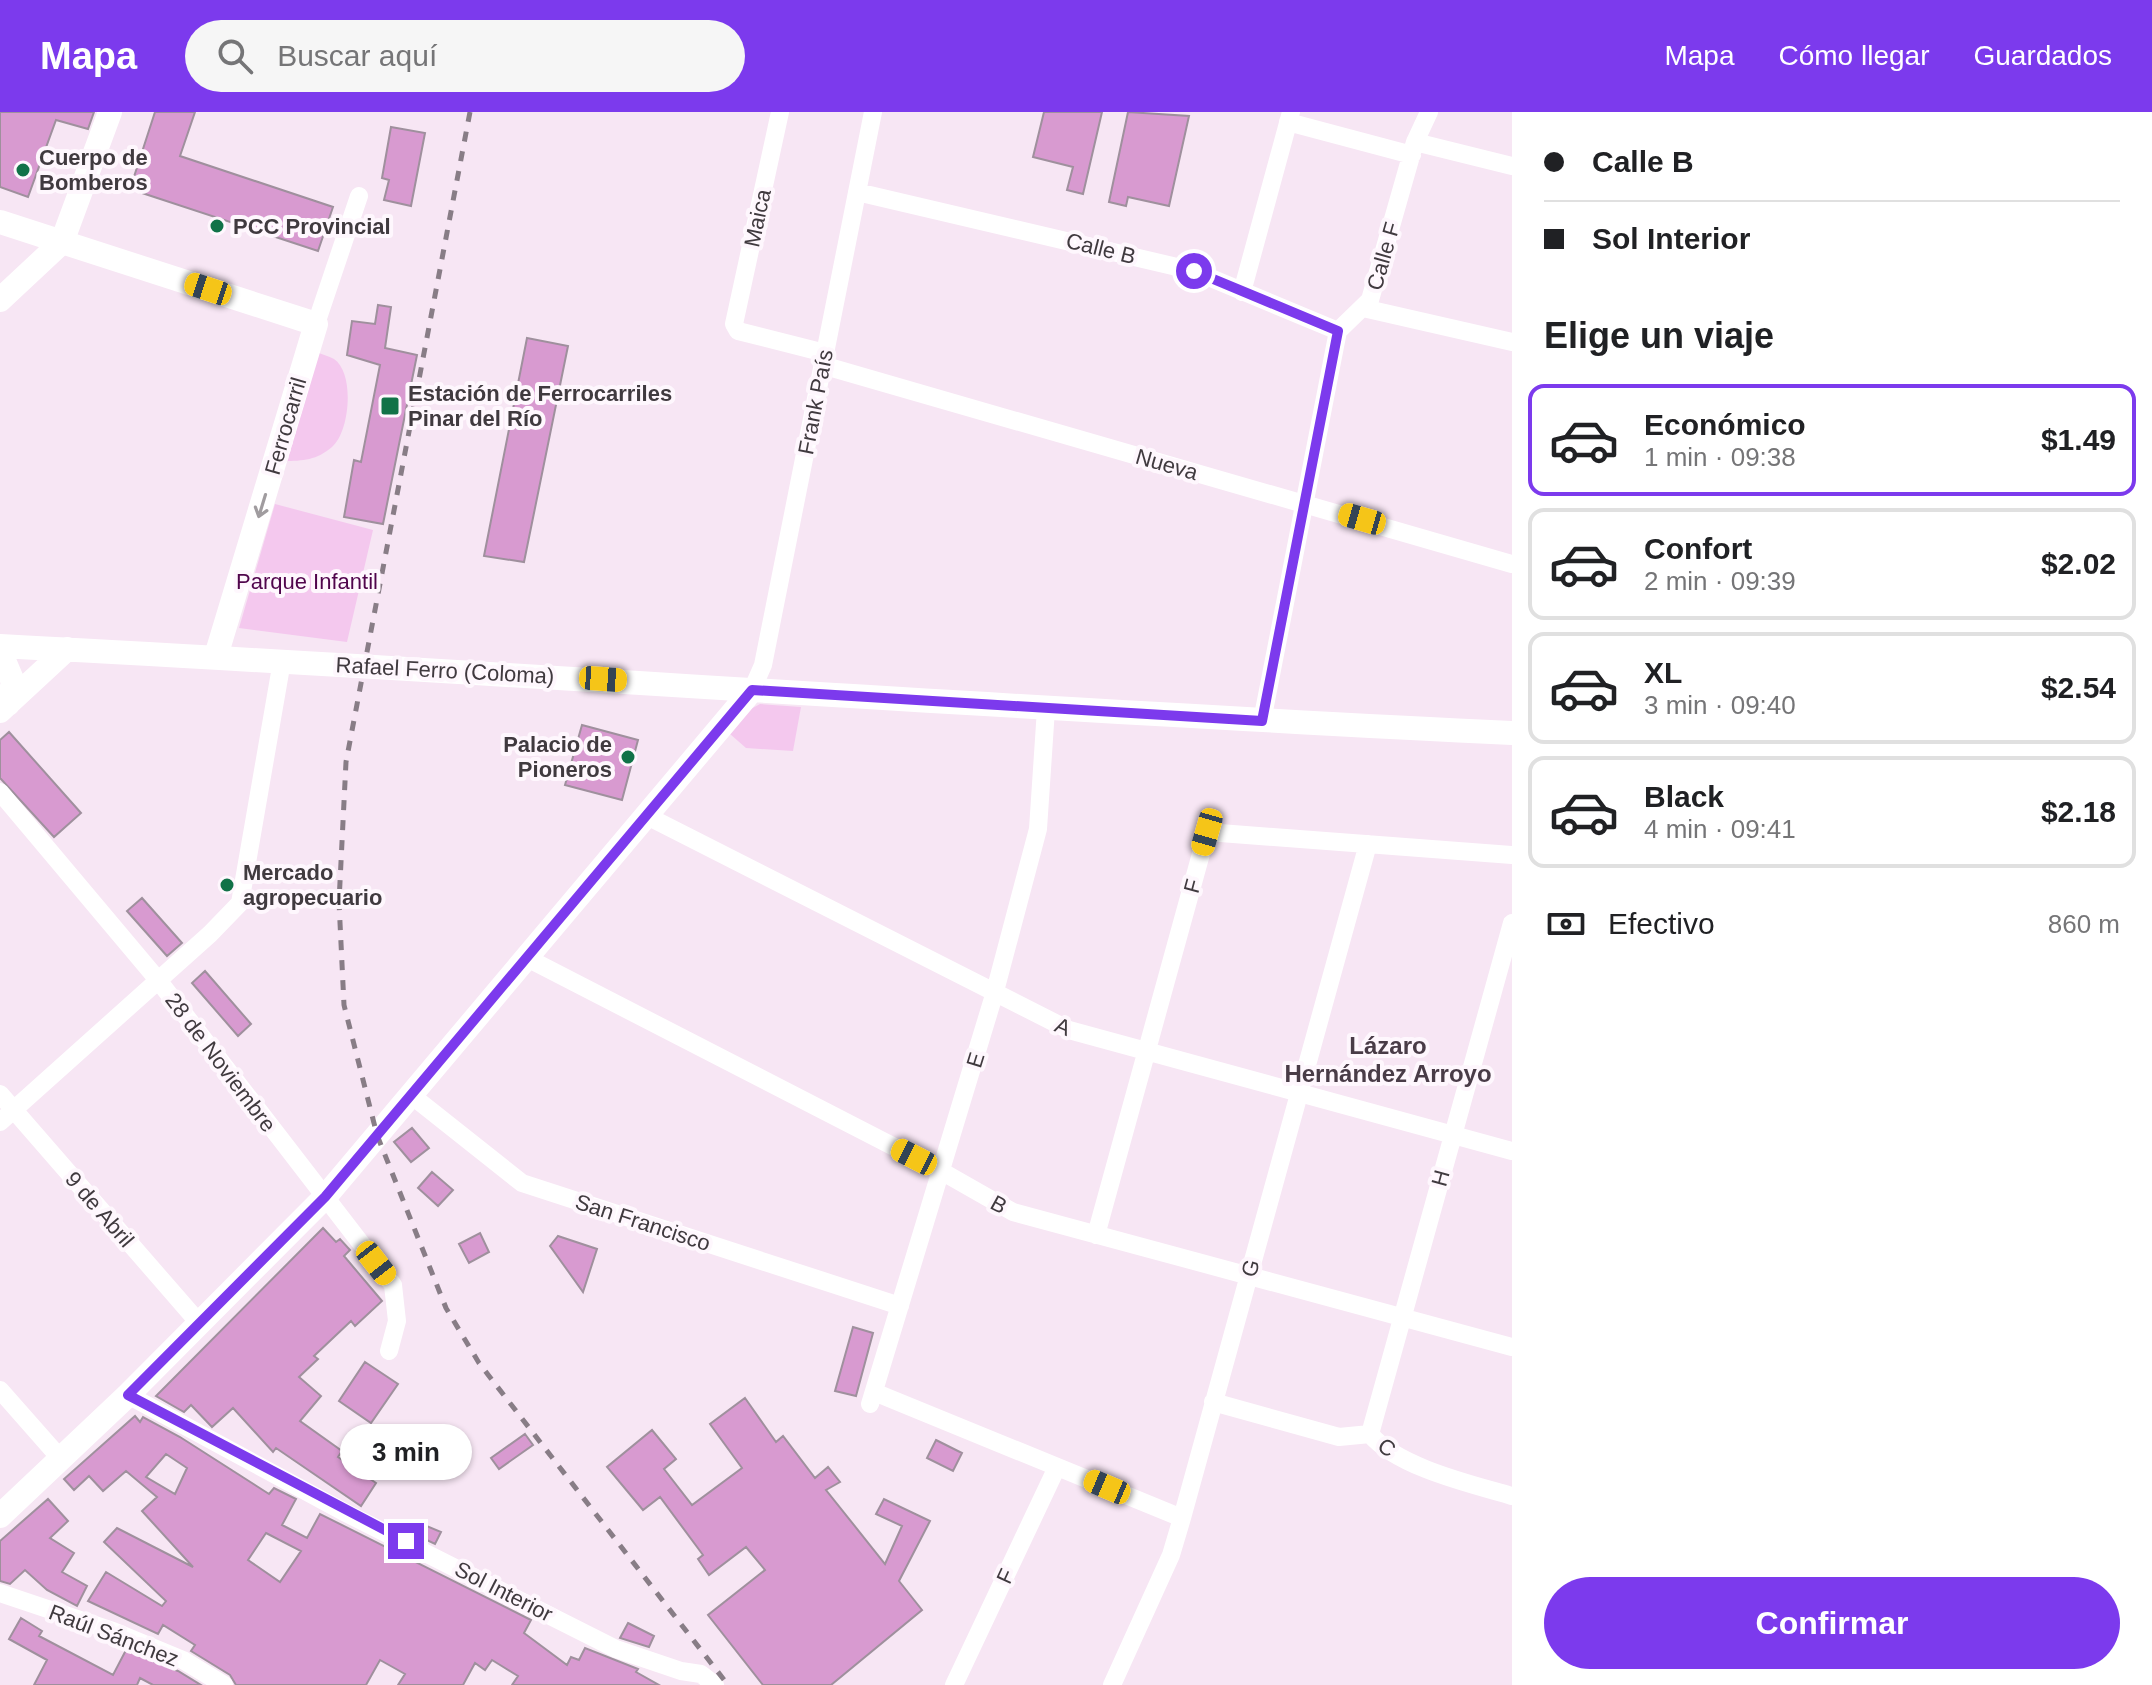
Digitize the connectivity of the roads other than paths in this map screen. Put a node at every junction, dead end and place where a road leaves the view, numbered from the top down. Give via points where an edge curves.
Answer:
1 (110, 112) edge
2 (780, 112) edge
3 (873, 112) edge
4 (1429, 112) edge
5 (1290, 117) edge
6 (1413, 148) junction
7 (1512, 166) edge
8 (857, 192) junction
9 (359, 196) dead end
10 (0, 222) edge
11 (62, 242) junction
12 (1242, 292) junction
13 (0, 300) edge
14 (1363, 308) junction
15 (316, 324) junction
16 (734, 324) joint
17 (1338, 331) junction
18 (1512, 342) edge
19 (823, 359) junction
20 (1307, 503) junction
21 (1512, 564) edge
22 (0, 648) edge
23 (67, 649) junction
24 (216, 656) junction
25 (282, 661) junction
26 (752, 690) junction
27 (4, 707) edge
28 (1046, 709) junction
29 (1262, 721) junction
30 (1512, 733) edge
31 (0, 792) edge
32 (647, 816) junction
33 (1368, 844) junction
34 (1512, 855) edge
35 (1512, 923) edge
36 (527, 958) junction
37 (158, 980) junction
38 (994, 995) junction
39 (1147, 1051) junction
40 (1301, 1093) junction
41 (0, 1094) edge
42 (411, 1095) junction
43 (7, 1116) edge
44 (1452, 1135) junction
45 (1512, 1151) edge
46 (941, 1171) junction
47 (325, 1197) junction
48 (1096, 1235) junction
49 (1248, 1276) junction
50 (900, 1306) junction
51 (1403, 1318) junction
52 (200, 1324) junction
53 (1512, 1347) edge
54 (389, 1351) dead end
55 (0, 1390) edge
56 (128, 1395) junction
57 (1213, 1402) junction
58 (1370, 1434) junction
59 (60, 1458) junction
60 (1057, 1467) junction
61 (1512, 1496) edge
62 (0, 1516) edge
63 (1182, 1518) junction
64 (0, 1593) edge
65 (676, 1678) edge
66 (224, 1685) edge
67 (715, 1685) edge
68 (954, 1685) edge
69 (1112, 1685) edge

1 - 11 main road
2 - 16 street, Maica
3 - 8 street, Frank País
4 - 6 street, Calle F
5 - 6 street
5 - 12 street
6 - 7 street
6 - 14 street, Calle F via 1370,300
8 - 12 street, Calle B via 1194,271
8 - 19 street, Frank País
9 - 15 street, Ferrocarril
10 - 11 main road
11 - 13 main road
11 - 15 main road
12 - 17 street, Calle B
14 - 17 street, Calle F
14 - 18 street
15 -> 24 main road, Ferrocarril
16 - 19 street, Nueva via 738,331
17 - 20 street
19 - 20 street, Nueva
19 - 26 street, Frank País via 763,665
20 - 21 street, Nueva
20 - 29 street
22 - 23 main road, Rafael Ferro (Coloma)
22 - 27 main road via 13,682
23 - 24 main road, Rafael Ferro (Coloma)
23 - 27 main road
24 - 25 main road, Rafael Ferro (Coloma)
25 - 26 main road, Rafael Ferro (Coloma)
25 - 37 street via 240,903
26 - 28 main road, Rafael Ferro (Coloma)
26 - 32 main road
28 - 29 main road, Rafael Ferro (Coloma)
28 - 38 street, E via 1038,829
29 - 30 main road, Rafael Ferro (Coloma)
31 - 37 street, 28 de Noviembre
32 - 36 main road
32 - 38 street, A
33 - 34 street, F
33 - 39 street, F via 1207,832
33 - 40 street, G
35 - 44 street, H
36 - 42 main road
36 - 46 street, B
37 - 43 street
37 - 47 street, 28 de Noviembre
38 - 39 street, A via 1069,1030
38 - 46 street, E
39 - 40 street, A
39 - 48 street, F
40 - 44 street, A
40 - 49 street, G
41 - 43 street, 9 de Abril
42 - 47 main road
42 - 50 street, San Francisco via 522,1183
43 - 52 street, 9 de Abril
44 - 45 street, A
44 - 51 street, H
46 - 48 street, B via 1013,1212
46 - 50 street, E
47 - 52 main road
47 - 54 street, 28 de Noviembre via 393,1285 397,1321
48 - 49 street, B
49 - 51 street, B
49 - 57 street, G
50 - 60 street, E via 872,1398
51 - 53 street, B
51 - 58 street, H
52 - 56 main road
55 - 59 street
56 - 59 main road
56 - 65 street, Sol Interior via 346,1513
57 - 58 street, C via 1339,1437
57 - 63 street, G
58 - 61 street, C via 1382,1449
59 - 62 main road
60 - 63 street
60 - 68 street, F
63 - 69 street, G via 1171,1555
64 - 66 street, Raúl Sánchez via 113,1631 183,1660
65 - 67 street, Sol Interior via 701,1674

